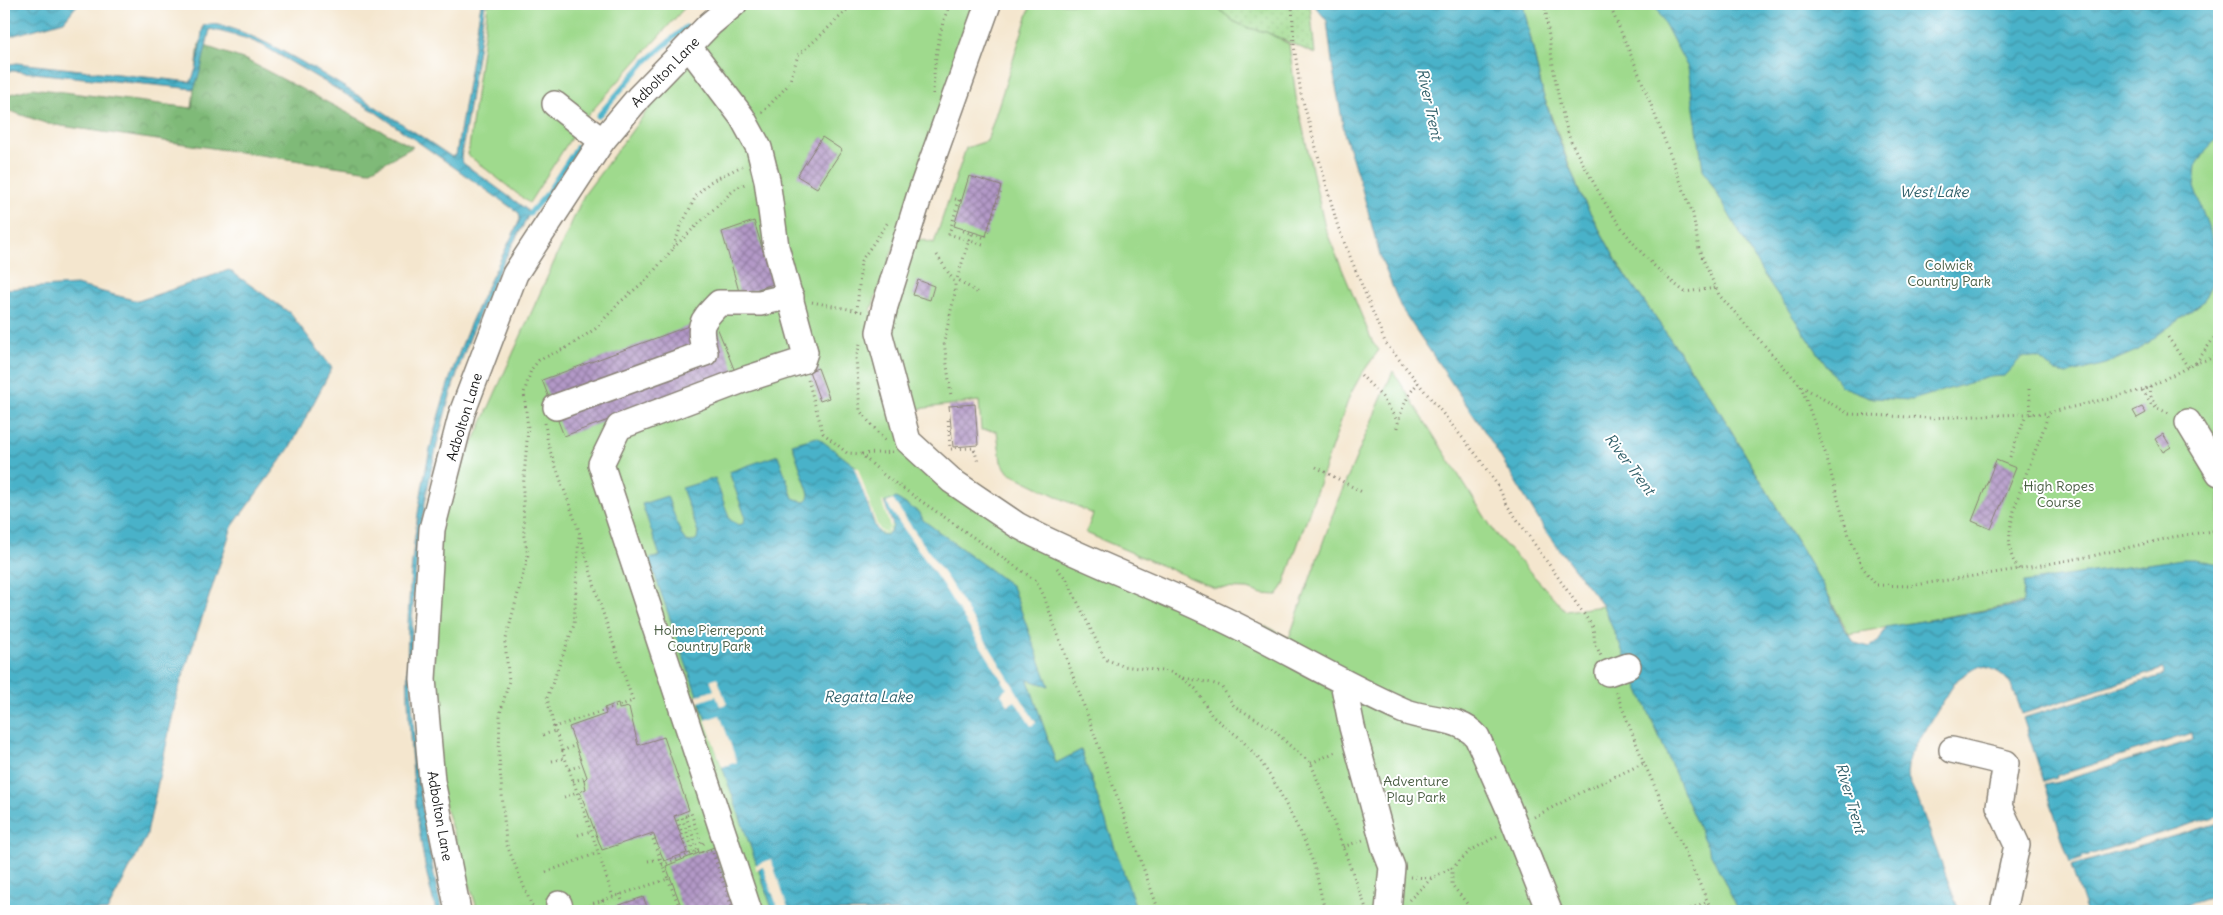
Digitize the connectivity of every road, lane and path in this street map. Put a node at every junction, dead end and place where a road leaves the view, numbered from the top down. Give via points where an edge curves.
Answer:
1 (734, 4) edge
2 (853, 4) edge
3 (950, 4) edge
4 (988, 4) edge
5 (1292, 4) edge
6 (1545, 4) edge
7 (1609, 4) edge
8 (689, 47) junction
9 (933, 97) dead end
10 (555, 104) dead end
11 (758, 135) junction
12 (602, 141) junction
13 (766, 176) junction
14 (1001, 191) dead end
15 (955, 199) dead end
16 (890, 215) dead end
17 (963, 231) dead end
18 (971, 234) junction
19 (968, 242) junction
20 (986, 246) dead end
21 (672, 250) junction
22 (937, 255) dead end
23 (956, 280) junction
24 (1716, 288) junction
25 (978, 293) dead end
26 (791, 297) junction
27 (857, 311) junction
28 (882, 319) junction
29 (2219, 331) edge
30 (2168, 337) dead end
31 (861, 341) dead end
32 (2219, 356) edge
33 (802, 361) junction
34 (2196, 363) junction
35 (2188, 367) junction
36 (1361, 375) dead end
37 (1418, 383) junction
38 (1800, 386) junction
39 (2150, 386) junction
40 (2029, 389) dead end
41 (2143, 390) junction
42 (951, 396) dead end
43 (556, 407) joint
44 (2158, 408) junction
45 (2048, 413) junction
46 (2029, 415) junction
47 (950, 417) dead end
48 (1398, 422) junction
49 (2188, 422) joint
50 (1397, 428) dead end
51 (860, 454) junction
52 (2010, 457) dead end
53 (978, 463) dead end
54 (1316, 468) dead end
55 (2219, 473) edge
56 (1362, 492) dead end
57 (2219, 530) edge
58 (579, 531) junction
59 (1056, 566) dead end
60 (2019, 569) junction
61 (1340, 673) junction
62 (1183, 678) junction
63 (612, 707) junction
64 (613, 712) dead end
65 (554, 729) junction
66 (543, 735) dead end
67 (1356, 741) junction
68 (576, 745) dead end
69 (1952, 750) dead end
70 (562, 751) junction
71 (565, 758) junction
72 (552, 761) dead end
73 (1311, 763) junction
74 (1644, 763) junction
75 (583, 765) dead end
76 (569, 769) junction
77 (585, 778) dead end
78 (573, 781) junction
79 (577, 792) junction
80 (564, 797) dead end
81 (676, 815) dead end
82 (687, 815) dead end
83 (1515, 827) junction
84 (591, 831) junction
85 (651, 834) dead end
86 (578, 835) dead end
87 (696, 847) junction
88 (709, 849) dead end
89 (698, 852) junction
90 (598, 853) junction
91 (689, 853) junction
92 (660, 859) junction
93 (648, 861) dead end
94 (662, 865) junction
95 (1452, 868) junction
96 (546, 872) dead end
97 (668, 878) junction
98 (620, 894) junction
99 (613, 896) junction
100 (602, 900) junction
101 (1708, 901) junction
102 (623, 904) dead end
103 (566, 908) edge
104 (1397, 909) edge
105 (458, 911) edge
106 (534, 911) edge
107 (606, 911) edge
108 (681, 911) edge
109 (733, 911) edge
110 (749, 911) edge
111 (1159, 911) edge
112 (1325, 911) edge
113 (1367, 911) edge
114 (1473, 911) edge
115 (1549, 911) edge
116 (1686, 911) edge
117 (1712, 911) edge
118 (2006, 911) edge

1 - 8 street, Adbolton Lane
2 - 11 path via 798,54 789,84
3 - 9 path via 936,59
4 - 28 street via 920,194
5 - 37 path via 1301,94 1338,226 1385,342
6 - 24 path via 1570,139 1603,200 1640,254 1665,277 1685,292
7 - 24 path via 1693,214 1699,250
8 - 11 street
8 - 12 street, Adbolton Lane via 639,97
10 - 12 street
11 - 13 street
11 - 21 path via 741,167 710,182 696,196
12 - 105 street, Adbolton Lane via 515,274 462,413 432,529 423,679 432,781
13 - 21 path via 736,188
13 - 26 street via 785,233 776,247
14 - 18 path via 985,238
15 - 19 path via 960,200 949,234
16 - 27 path via 861,262
17 - 18 path
18 - 19 path
19 - 20 path
19 - 23 path
21 - 106 path via 595,329 568,347 539,360 531,370 524,393 528,428 524,536 528,554 505,643 509,680 500,714 499,757 506,843
22 - 23 path
23 - 25 path
23 - 42 path via 944,342
24 - 38 path
26 - 27 path
26 - 33 street via 805,352
26 - 43 street via 760,303 719,303 702,321 700,334 705,352
27 - 28 path via 875,313
28 - 61 street via 879,332 908,441 952,481 1034,534
29 - 34 path
30 - 35 path
31 - 51 path via 856,358 860,411 895,452
32 - 34 path
33 - 51 path via 823,433 847,453
33 - 110 street via 619,428 600,464
34 - 35 path
35 - 39 path
36 - 48 path via 1382,397
37 - 48 path via 1402,408
37 - 74 path via 1478,457 1507,505 1593,627 1595,643 1618,670
38 - 46 path via 1849,414 1928,418
38 - 60 path via 1825,452 1846,528 1861,565 1876,585 1909,586
39 - 41 path
39 - 44 path via 2150,396
40 - 46 path
41 - 44 path via 2152,406
41 - 45 path
43 - 58 path via 550,409 545,422 548,445
44 - 49 path
45 - 46 path
45 - 60 path via 2013,510 2009,548 2012,562
46 - 52 path
47 - 53 path via 950,449 974,447
48 - 50 path
49 - 55 street
51 - 111 path via 885,476 1035,580
54 - 56 path
57 - 60 path
58 - 63 path via 633,701
58 - 65 path via 574,625 547,698
59 - 62 path via 1067,580 1105,659 1123,666 1170,672
61 - 67 street
61 - 83 street via 1409,713 1448,721 1470,730 1477,737
62 - 73 path via 1221,686 1234,706 1273,729
62 - 112 path via 1196,689 1212,716 1240,738 1259,759 1276,785 1314,865
63 - 64 path
63 - 65 path
65 - 66 path
65 - 70 path
67 - 73 path
67 - 104 street via 1392,868
68 - 70 path
69 - 118 street via 2006,763 1999,806 2017,845 2004,906
70 - 71 path
71 - 72 path
71 - 76 path
73 - 113 path
74 - 83 path
74 - 101 path
75 - 76 path
76 - 78 path
77 - 78 path
78 - 79 path
79 - 80 path
79 - 84 path
81 - 91 path
82 - 87 path
83 - 95 path via 1470,851
83 - 115 street
84 - 86 path
84 - 90 path
85 - 92 path
87 - 89 path
87 - 91 path via 686,816 682,817 694,851
88 - 91 path
89 - 91 path
89 - 109 path, bridge via 712,850
90 - 96 path
90 - 99 path
91 - 94 path
92 - 93 path
92 - 94 path
94 - 97 path
95 - 104 path via 1432,878
95 - 114 path via 1452,885
97 - 98 path
97 - 108 path
98 - 99 path
98 - 102 path
99 - 100 path
100 - 103 path
100 - 107 path
101 - 116 path
101 - 117 path

